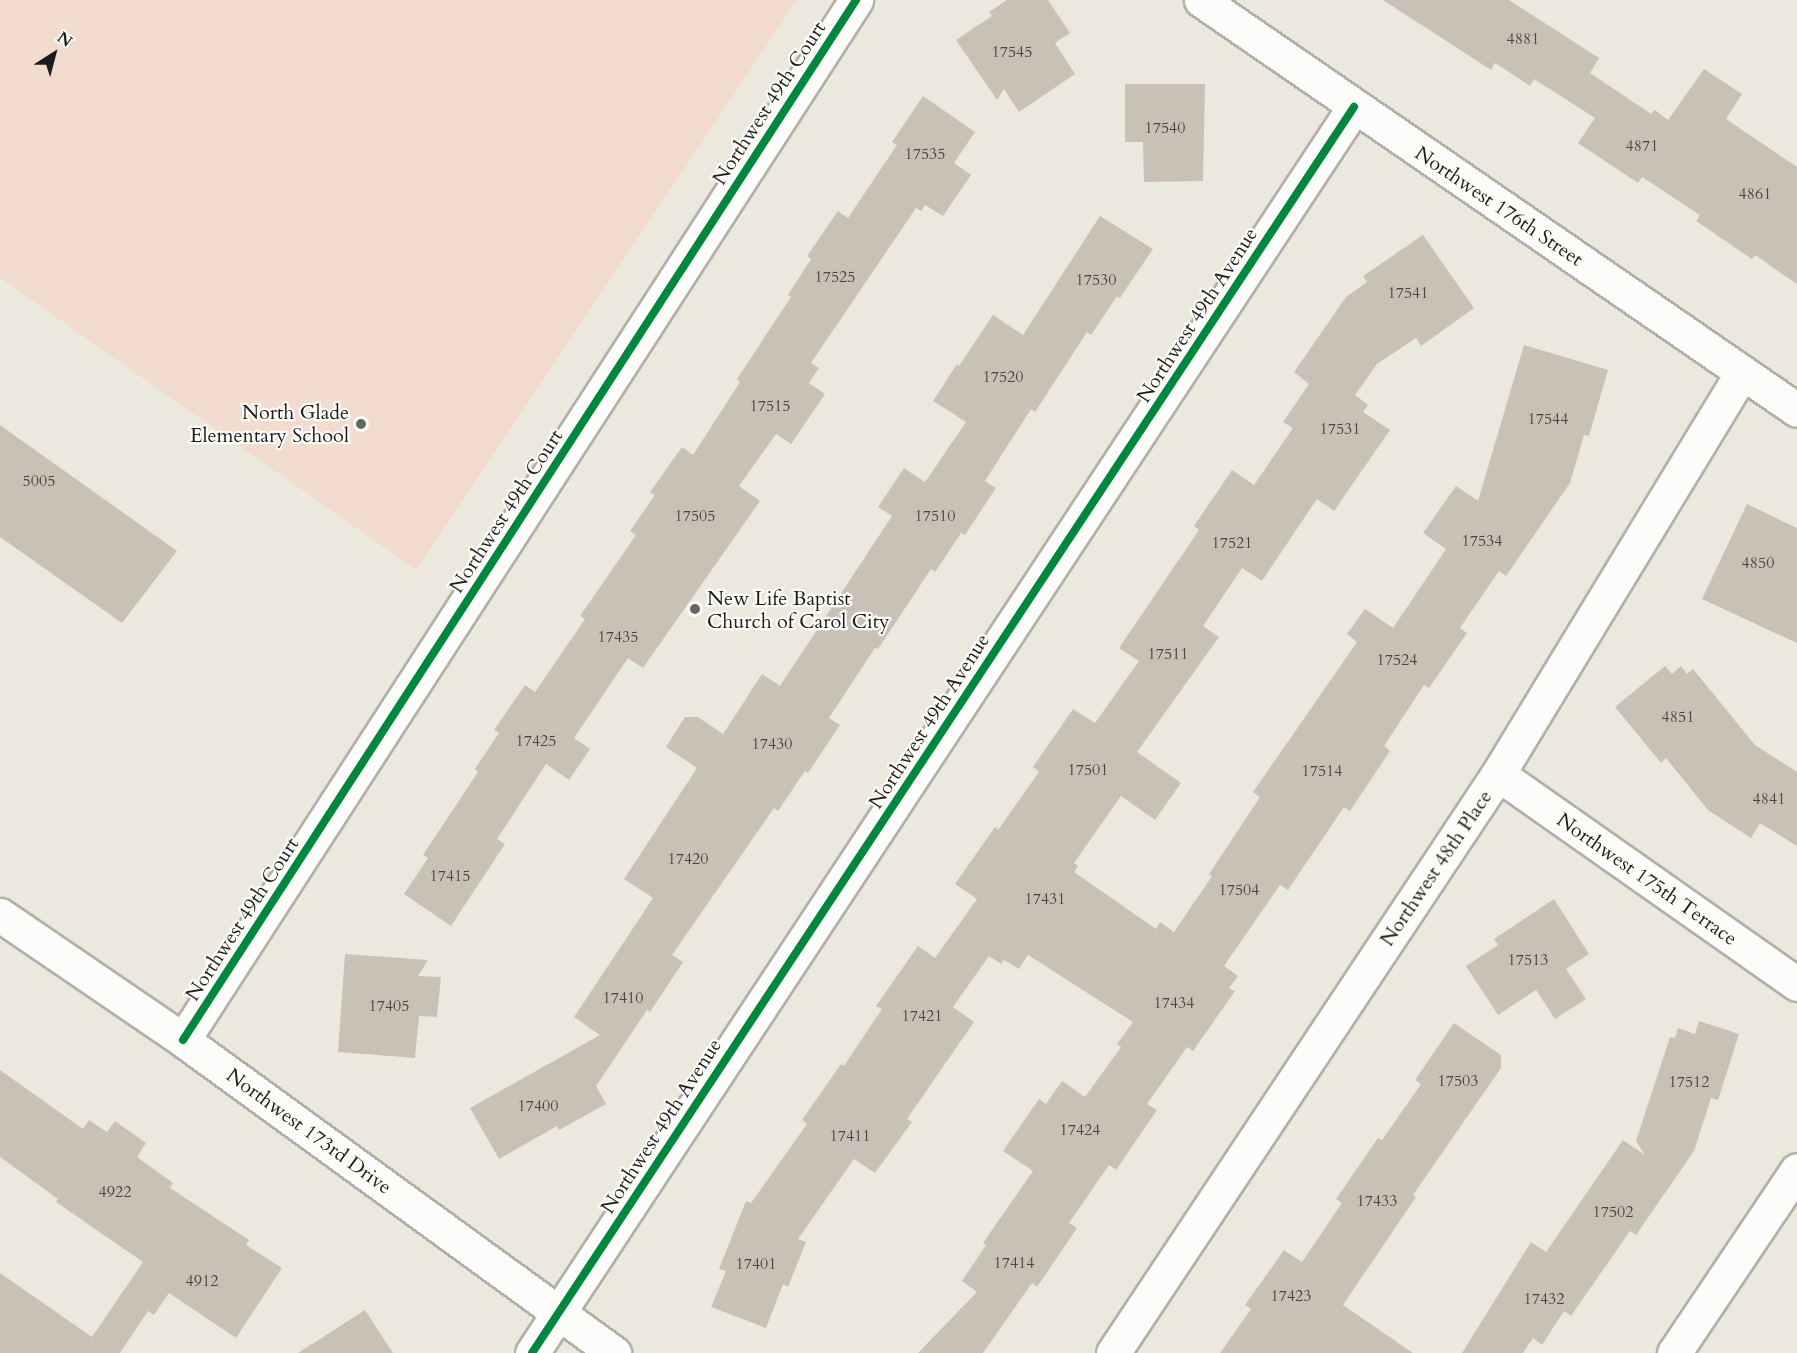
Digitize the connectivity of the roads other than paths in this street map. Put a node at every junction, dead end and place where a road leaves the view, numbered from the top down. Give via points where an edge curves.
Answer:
1 (855, 0) edge
2 (1202, 0) edge
3 (1354, 107) junction
4 (1742, 372) junction
5 (1797, 410) edge
6 (1497, 774) junction
7 (0, 915) edge
8 (1797, 984) edge
9 (183, 1040) junction
10 (1797, 1170) edge
11 (558, 1311) junction
12 (532, 1353) edge
13 (614, 1353) edge
14 (1113, 1353) edge
15 (1674, 1353) edge

1 - 9 street, Northwest 49th Court
2 - 3 street, Northwest 176th Street
3 - 4 street, Northwest 176th Street
3 - 11 street, Northwest 49th Avenue
4 - 5 street, Northwest 176th Street
4 - 6 street, Northwest 48th Place
6 - 8 street, Northwest 175th Terrace
6 - 14 street, Northwest 48th Place
7 - 9 street, Northwest 173rd Drive
9 - 11 street, Northwest 173rd Drive
10 - 15 street
11 - 12 street, Northwest 49th Avenue
11 - 13 street, Northwest 173rd Drive

